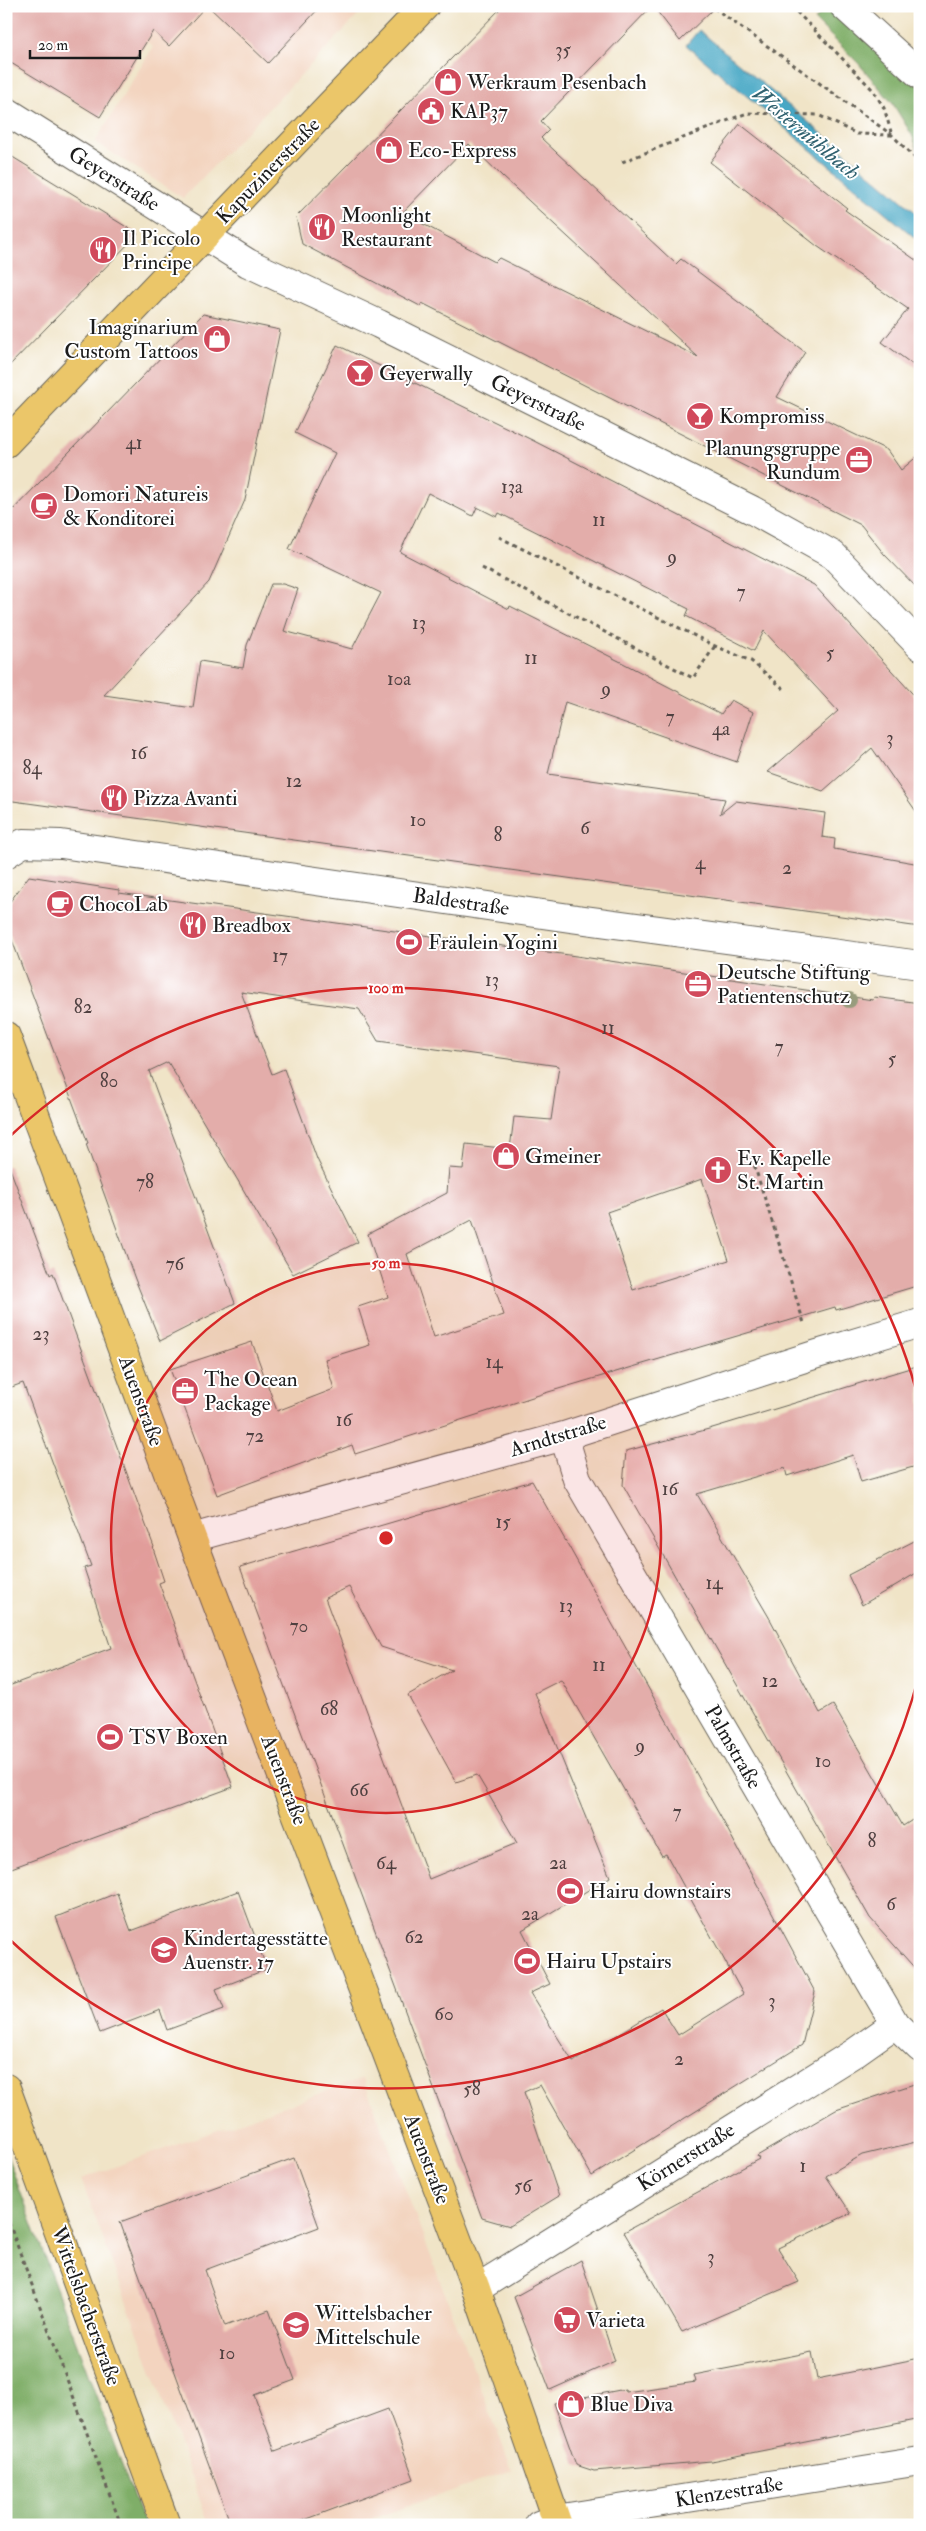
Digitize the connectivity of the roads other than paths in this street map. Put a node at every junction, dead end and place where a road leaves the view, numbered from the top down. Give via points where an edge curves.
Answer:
1 (425, 6) edge
2 (844, 6) edge
3 (920, 75) edge
4 (6, 111) edge
5 (205, 236) junction
6 (6, 443) edge
7 (920, 646) edge
8 (6, 854) edge
9 (920, 965) edge
10 (6, 1036) edge
11 (920, 1323) edge
12 (564, 1436) junction
13 (192, 1538) junction
14 (895, 2024) junction
15 (920, 2048) edge
16 (6, 2088) edge
17 (476, 2288) junction
18 (920, 2462) edge
19 (551, 2523) edge
20 (166, 2525) edge

1 - 5 main road, Kapuzinerstraße
2 - 3 street
4 - 5 street, Geyerstraße
5 - 6 main road, Kapuzinerstraße
5 - 7 street, Geyerstraße via 248,263 624,446 833,555
8 - 9 street, Baldestraße via 23,843 61,844
10 - 13 main road, Auenstraße
11 - 12 street, Arndtstraße
12 - 13 street, Arndtstraße
12 - 14 street, Palmstraße via 577,1479
13 - 17 main road, Auenstraße
14 - 15 street, Palmstraße
14 - 17 street, Körnerstraße via 854,2053
16 - 20 main road, Wittelsbacherstraße
17 - 19 main road, Auenstraße
18 - 19 street, Klenzestraße

